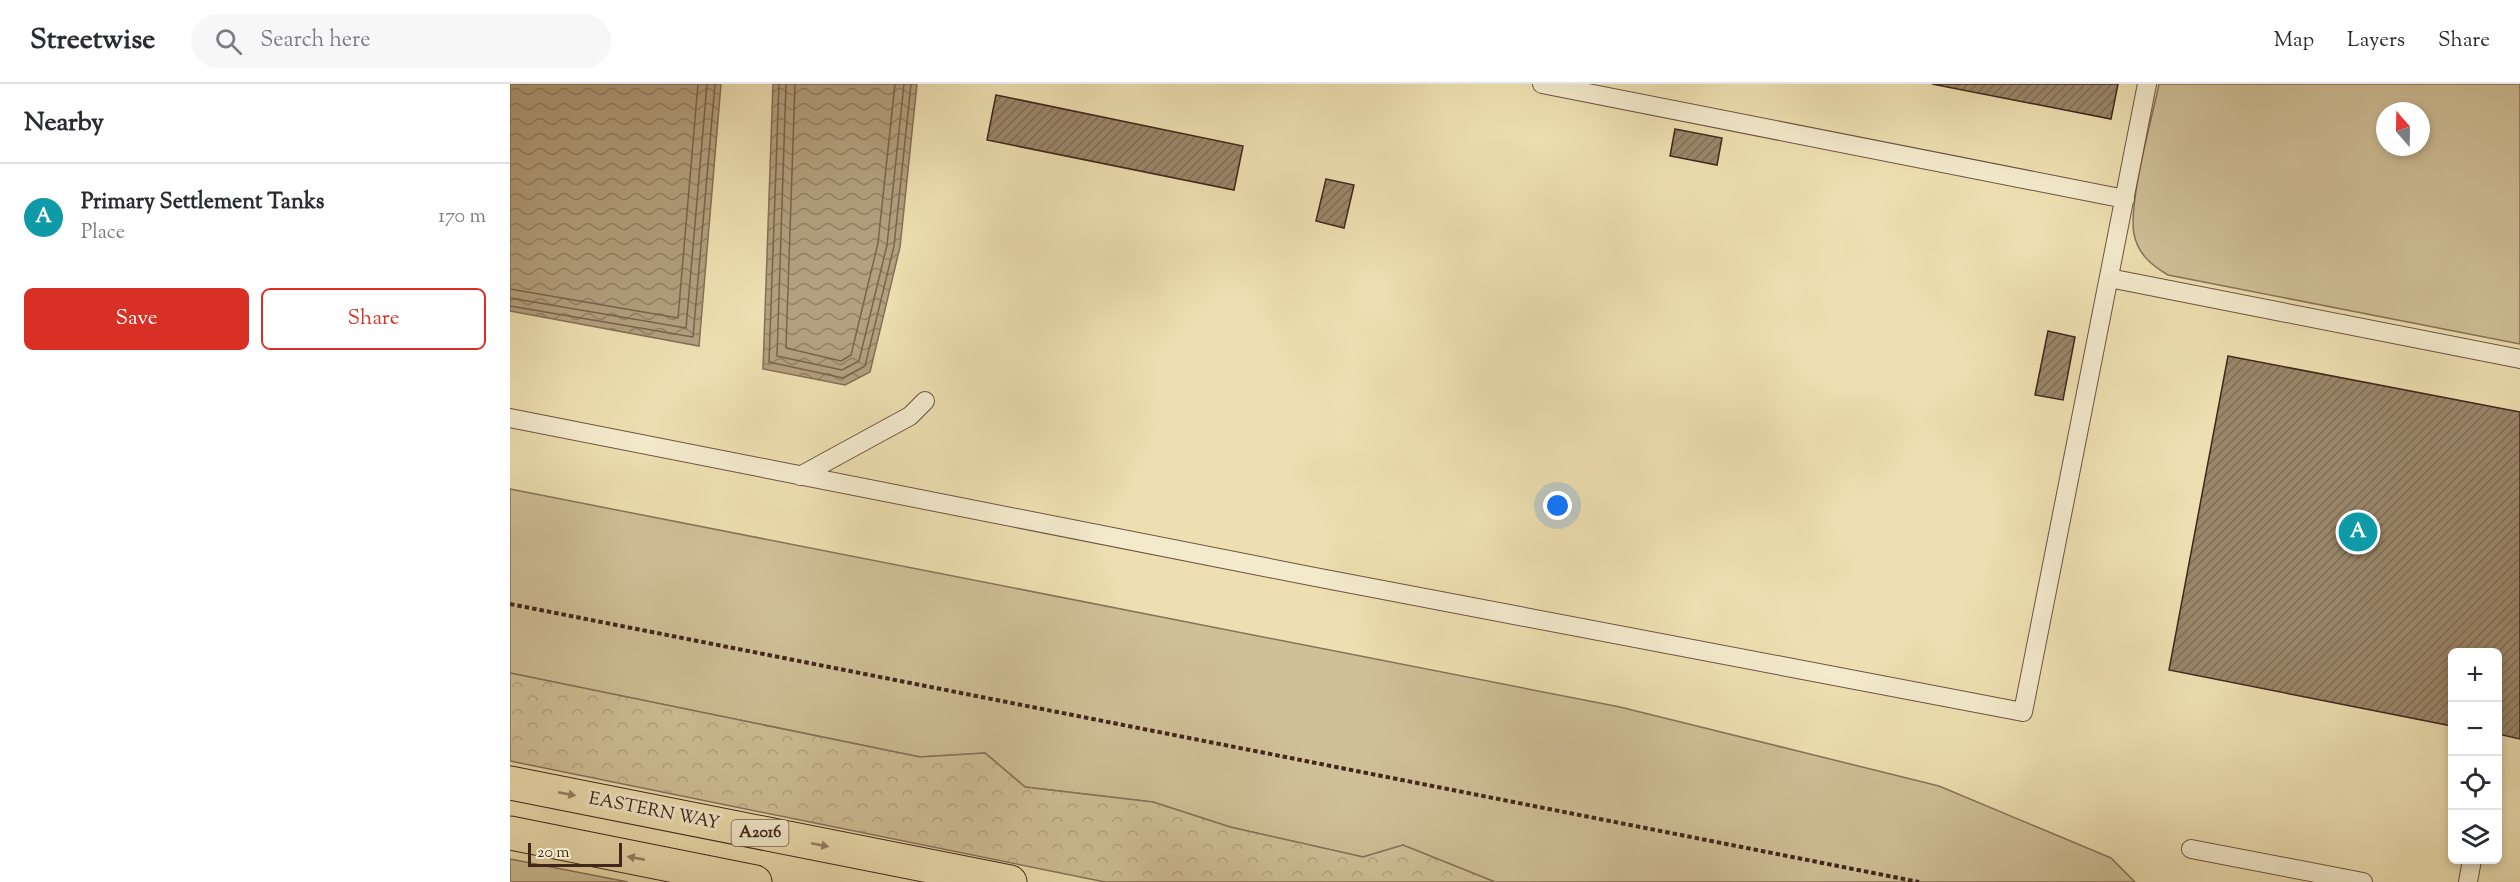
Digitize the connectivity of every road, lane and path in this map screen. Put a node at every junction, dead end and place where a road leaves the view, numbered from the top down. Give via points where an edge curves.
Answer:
1 (1542, 84) edge
2 (2147, 84) edge
3 (2125, 199) junction
4 (2109, 278) junction
5 (2520, 358) edge
6 (925, 401) dead end
7 (510, 418) edge
8 (800, 476) junction
9 (510, 604) edge
10 (510, 783) edge
11 (510, 833) edge
12 (2191, 849) dead end
13 (2471, 864) edge
14 (755, 882) edge
15 (1010, 882) edge
16 (1919, 882) edge
17 (2363, 882) edge
18 (2468, 882) edge

1 - 3 lane
2 - 3 lane
3 - 4 lane
4 - 5 lane
4 - 8 lane via 2023,711
6 - 8 lane via 910,416
7 - 8 lane
9 - 16 path
10 -> 15 main road, EASTERN WAY / A2016
14 -> 11 main road
12 - 17 lane
13 - 18 lane

